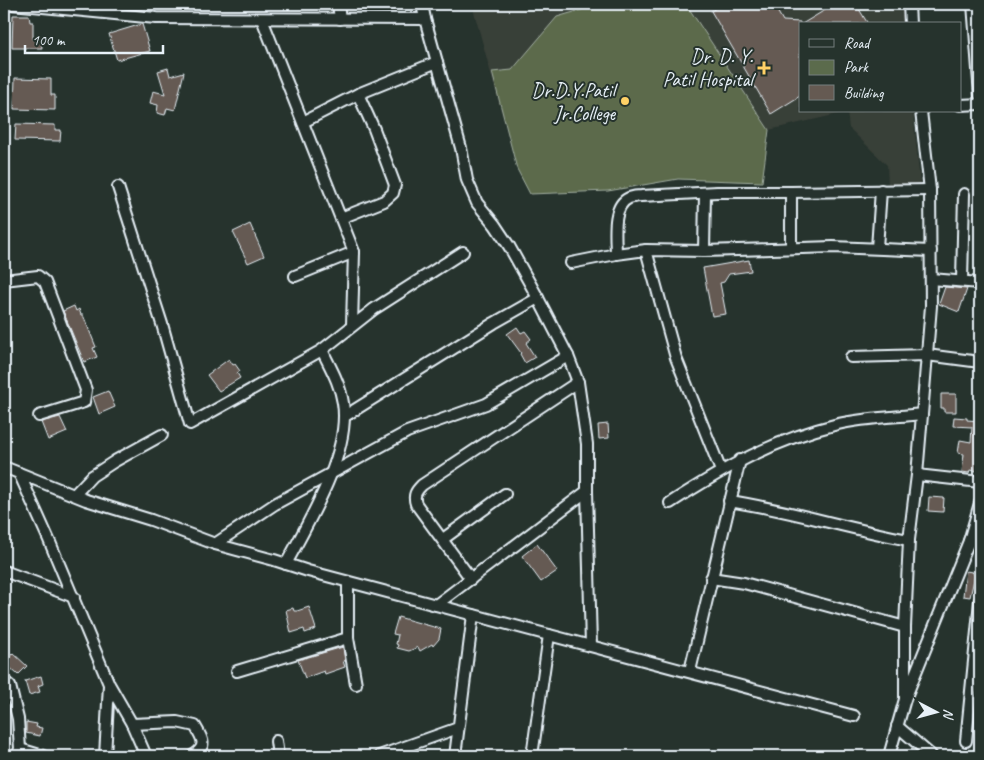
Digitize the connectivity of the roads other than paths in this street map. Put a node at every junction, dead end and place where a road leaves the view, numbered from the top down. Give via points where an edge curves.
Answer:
1 (12, 4) edge
2 (338, 4) edge
3 (422, 4) edge
4 (908, 4) edge
5 (973, 4) edge
6 (262, 19) junction
7 (340, 19) junction
8 (425, 19) junction
9 (910, 22) edge
10 (979, 61) edge
11 (437, 62) junction
12 (358, 94) junction
13 (980, 96) edge
14 (980, 104) edge
15 (962, 105) edge
16 (921, 112) edge
17 (303, 122) junction
18 (118, 187) dead end
19 (881, 190) junction
20 (930, 190) junction
21 (791, 192) junction
22 (705, 193) junction
23 (964, 194) dead end
24 (341, 218) junction
25 (791, 247) junction
26 (877, 248) junction
27 (646, 250) junction
28 (704, 251) junction
29 (931, 251) junction
30 (354, 252) junction
31 (464, 252) dead end
32 (616, 254) junction
33 (571, 262) dead end
34 (295, 276) dead end
35 (931, 279) junction
36 (4, 280) edge
37 (962, 281) junction
38 (980, 283) edge
39 (538, 298) junction
40 (352, 325) junction
41 (322, 350) junction
42 (927, 355) junction
43 (568, 356) junction
44 (851, 357) dead end
45 (980, 362) edge
46 (578, 382) junction
47 (922, 414) junction
48 (39, 416) dead end
49 (345, 416) junction
50 (162, 435) dead end
51 (740, 460) junction
52 (4, 466) edge
53 (722, 471) junction
54 (19, 473) junction
55 (330, 474) junction
56 (917, 475) junction
57 (980, 482) edge
58 (587, 491) junction
59 (505, 494) dead end
60 (74, 495) junction
61 (729, 502) junction
62 (670, 503) dead end
63 (980, 503) edge
64 (443, 539) junction
65 (909, 540) junction
66 (969, 541) junction
67 (980, 542) edge
68 (215, 544) junction
69 (286, 564) junction
70 (4, 571) edge
71 (711, 578) junction
72 (471, 579) junction
73 (348, 582) junction
74 (74, 597) junction
75 (980, 601) edge
76 (436, 605) junction
77 (473, 615) junction
78 (905, 627) junction
79 (549, 634) junction
80 (348, 638) junction
81 (591, 646) junction
82 (237, 671) dead end
83 (690, 672) junction
84 (4, 681) edge
85 (110, 684) junction
86 (356, 684) dead end
87 (905, 699) junction
88 (854, 716) dead end
89 (132, 724) junction
90 (897, 726) junction
91 (458, 728) junction
92 (276, 741) dead end
93 (966, 741) dead end
94 (19, 753) edge
95 (43, 756) edge
96 (105, 756) edge
97 (146, 756) edge
98 (192, 756) edge
99 (278, 756) edge
100 (379, 756) edge
101 (454, 756) edge
102 (532, 756) edge
103 (889, 756) edge
104 (932, 756) edge

1 - 6 street via 156,18
2 - 7 street
3 - 8 street
4 - 9 street
5 - 10 street
6 - 7 street
6 - 17 street
7 - 8 street
8 - 11 street
10 - 13 street
11 - 12 street
11 - 39 street via 467,180 477,203 495,225
12 - 17 street
12 - 24 street via 395,185 393,193 384,201
14 - 15 street
16 - 20 street
17 - 24 street
18 - 41 street via 190,424
19 - 20 street
19 - 21 street
19 - 26 street
20 - 29 street
21 - 22 street
21 - 25 street
22 - 28 street
22 - 32 street via 640,196 623,202 618,210
23 - 37 street
24 - 30 street
25 - 26 street
25 - 28 street
26 - 29 street
27 - 28 street
27 - 32 street
27 - 53 street via 676,358
29 - 35 street
30 - 34 street
30 - 40 street
31 - 40 street
32 - 33 street
35 - 37 street
35 - 42 street
36 - 48 street via 38,276 45,282 86,390 84,402
37 - 38 street
39 - 43 street
39 - 49 street
40 - 41 street
41 - 49 street via 342,394
42 - 44 street
42 - 45 street
42 - 47 street
43 - 46 street
43 - 55 street via 486,404 407,432
46 - 58 street via 587,444
46 - 64 street via 416,490 416,504
47 - 51 street via 840,423 797,435
47 - 56 street
49 - 55 street
50 - 60 street via 92,476
51 - 53 street
51 - 61 street
52 - 54 street
53 - 62 street
54 - 60 street
54 - 74 street
55 - 68 street via 275,504
55 - 69 street
56 - 57 street
56 - 65 street
58 - 72 street
58 - 81 street
59 - 64 street
60 - 68 street
61 - 65 street via 763,506
61 - 71 street
63 - 66 street
64 - 72 street
65 - 78 street
66 - 67 street
66 - 87 street
68 - 69 street
69 - 73 street
70 - 74 street
71 - 78 street
71 - 83 street
72 - 76 street
73 - 76 street
73 - 80 street
74 - 85 street
75 - 93 street
76 - 77 street
77 - 79 street
77 - 91 street
78 - 87 street
79 - 81 street
79 - 102 street
80 - 82 street
80 - 86 street
81 - 83 street
83 - 88 street
84 - 94 street via 10,686 18,719
85 - 89 street
85 - 96 street
87 - 90 street
89 - 97 street
89 - 98 street via 177,722 195,726 203,746
90 - 103 street
90 - 104 street
91 - 100 street
91 - 101 street
92 - 99 street
94 - 95 street

